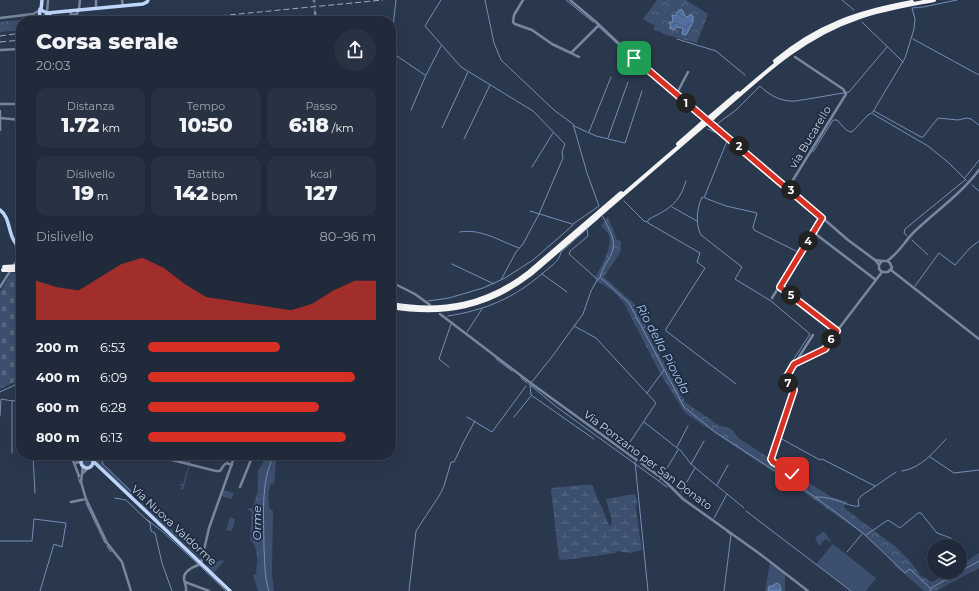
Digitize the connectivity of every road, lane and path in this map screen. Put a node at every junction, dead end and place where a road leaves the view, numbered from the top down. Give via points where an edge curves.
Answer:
1 (42, 0) edge
2 (48, 0) edge
3 (80, 0) edge
4 (96, 0) edge
5 (122, 0) edge
6 (148, 0) edge
7 (523, 0) edge
8 (570, 0) edge
9 (913, 0) edge
10 (920, 0) edge
11 (934, 0) edge
12 (906, 3) junction
13 (123, 6) junction
14 (40, 8) junction
15 (96, 8) junction
16 (79, 9) junction
17 (53, 12) junction
18 (315, 12) tunnel mouth
19 (47, 13) junction
20 (27, 15) junction
21 (16, 16) edge
22 (18, 16) edge
23 (32, 16) edge
24 (39, 16) edge
25 (43, 16) edge
26 (316, 16) edge
27 (0, 18) edge
28 (599, 25) junction
29 (16, 49) edge
30 (0, 50) edge
31 (571, 53) junction
32 (579, 57) dead end
33 (795, 57) dead end
34 (688, 72) dead end
35 (676, 95) junction
36 (0, 104) edge
37 (16, 104) edge
38 (0, 111) edge
39 (712, 117) junction
40 (0, 118) edge
41 (16, 120) edge
42 (0, 130) edge
43 (979, 170) edge
44 (788, 188) junction
45 (0, 210) edge
46 (822, 218) junction
47 (813, 232) junction
48 (14, 241) joint
49 (16, 246) edge
50 (893, 257) junction
51 (875, 260) junction
52 (887, 260) junction
53 (882, 261) junction
54 (16, 262) edge
55 (879, 265) junction
56 (891, 265) junction
57 (16, 267) edge
58 (2, 268) edge
59 (16, 269) edge
60 (890, 271) junction
61 (882, 272) junction
62 (876, 280) junction
63 (396, 284) edge
64 (0, 287) edge
65 (780, 287) junction
66 (772, 298) dead end
67 (430, 305) dead end
68 (396, 306) edge
69 (440, 314) dead end
70 (837, 331) junction
71 (813, 335) dead end
72 (979, 339) edge
73 (794, 364) junction
74 (73, 460) edge
75 (83, 460) edge
76 (172, 460) edge
77 (234, 460) edge
78 (251, 460) edge
79 (93, 461) joint
80 (801, 463) dead end
81 (75, 464) junction
82 (82, 464) junction
83 (232, 465) junction
84 (89, 467) junction
85 (105, 473) junction
86 (80, 476) junction
87 (240, 487) dead end
88 (86, 499) junction
89 (71, 502) dead end
90 (202, 563) junction
91 (184, 581) junction
92 (198, 587) junction
93 (131, 591) edge
94 (186, 591) edge
95 (196, 591) edge
96 (209, 591) edge
97 (230, 591) edge
98 (808, 591) edge

1 - 14 main road
2 - 19 street
3 - 16 street
4 - 15 street
5 - 13 street
6 - 13 main road via 143,4
7 - 31 street via 513,22
8 - 28 street
9 - 12 highway
10 - 12 highway
11 - 39 highway via 867,14 818,35 786,56
12 - 39 highway via 866,12 812,35 785,53
13 - 15 main road
14 - 19 main road
14 - 20 street via 36,13
14 - 24 main road
15 - 16 main road
16 - 17 main road
17 - 19 main road
17 - 25 main road
18 - 26 street
20 - 22 street
20 - 23 street
21 - 27 street
28 - 31 street
28 - 35 street
29 - 30 street
31 - 32 street
33 - 44 street, via Bucarello via 843,88 846,94
34 - 35 street
35 - 44 street
36 - 37 street
38 - 40 street
39 - 68 highway, bridge via 508,286 478,300 452,306 419,308
40 - 41 street
40 - 42 street
43 - 50 street via 965,187 913,233
44 - 46 street
45 - 48 main road via 6,216
46 - 47 street
46 - 51 street
47 - 62 street
47 - 65 street
48 - 49 street
50 - 52 street
50 - 56 street
51 - 53 street
51 - 55 street
52 - 53 street
52 - 56 street
53 - 55 street
54 - 64 street
55 - 61 street
56 - 60 street
57 - 58 highway, bridge
58 - 59 highway, bridge
60 - 61 street
60 - 72 street
61 - 62 street
62 - 70 street
63 - 67 street
65 - 66 street
65 - 70 street
69 - 98 street, Via Ponzano per San Donato
70 - 73 street via 825,349
71 - 73 street
73 - 80 street via 786,378 794,390 771,459 794,475
74 - 81 street
75 - 82 main road
76 - 83 street via 216,471 220,471 227,463
77 - 83 street
78 - 87 street
79 - 84 main road
79 - 85 main road, Via Nuova Valdorme
81 - 82 street
81 - 86 street
82 - 84 main road, Via Nuova Valdorme
82 - 86 street
83 - 90 street via 209,528
84 - 85 main road, Via Nuova Valdorme
84 - 86 street
85 - 90 main road, Via Nuova Valdorme
86 - 88 street
88 - 89 street
88 - 93 street via 107,543 122,562
90 - 91 street via 185,574
90 - 97 main road, Via Nuova Valdorme
91 - 92 street
91 - 94 street via 187,585
92 - 95 street
92 - 96 street

